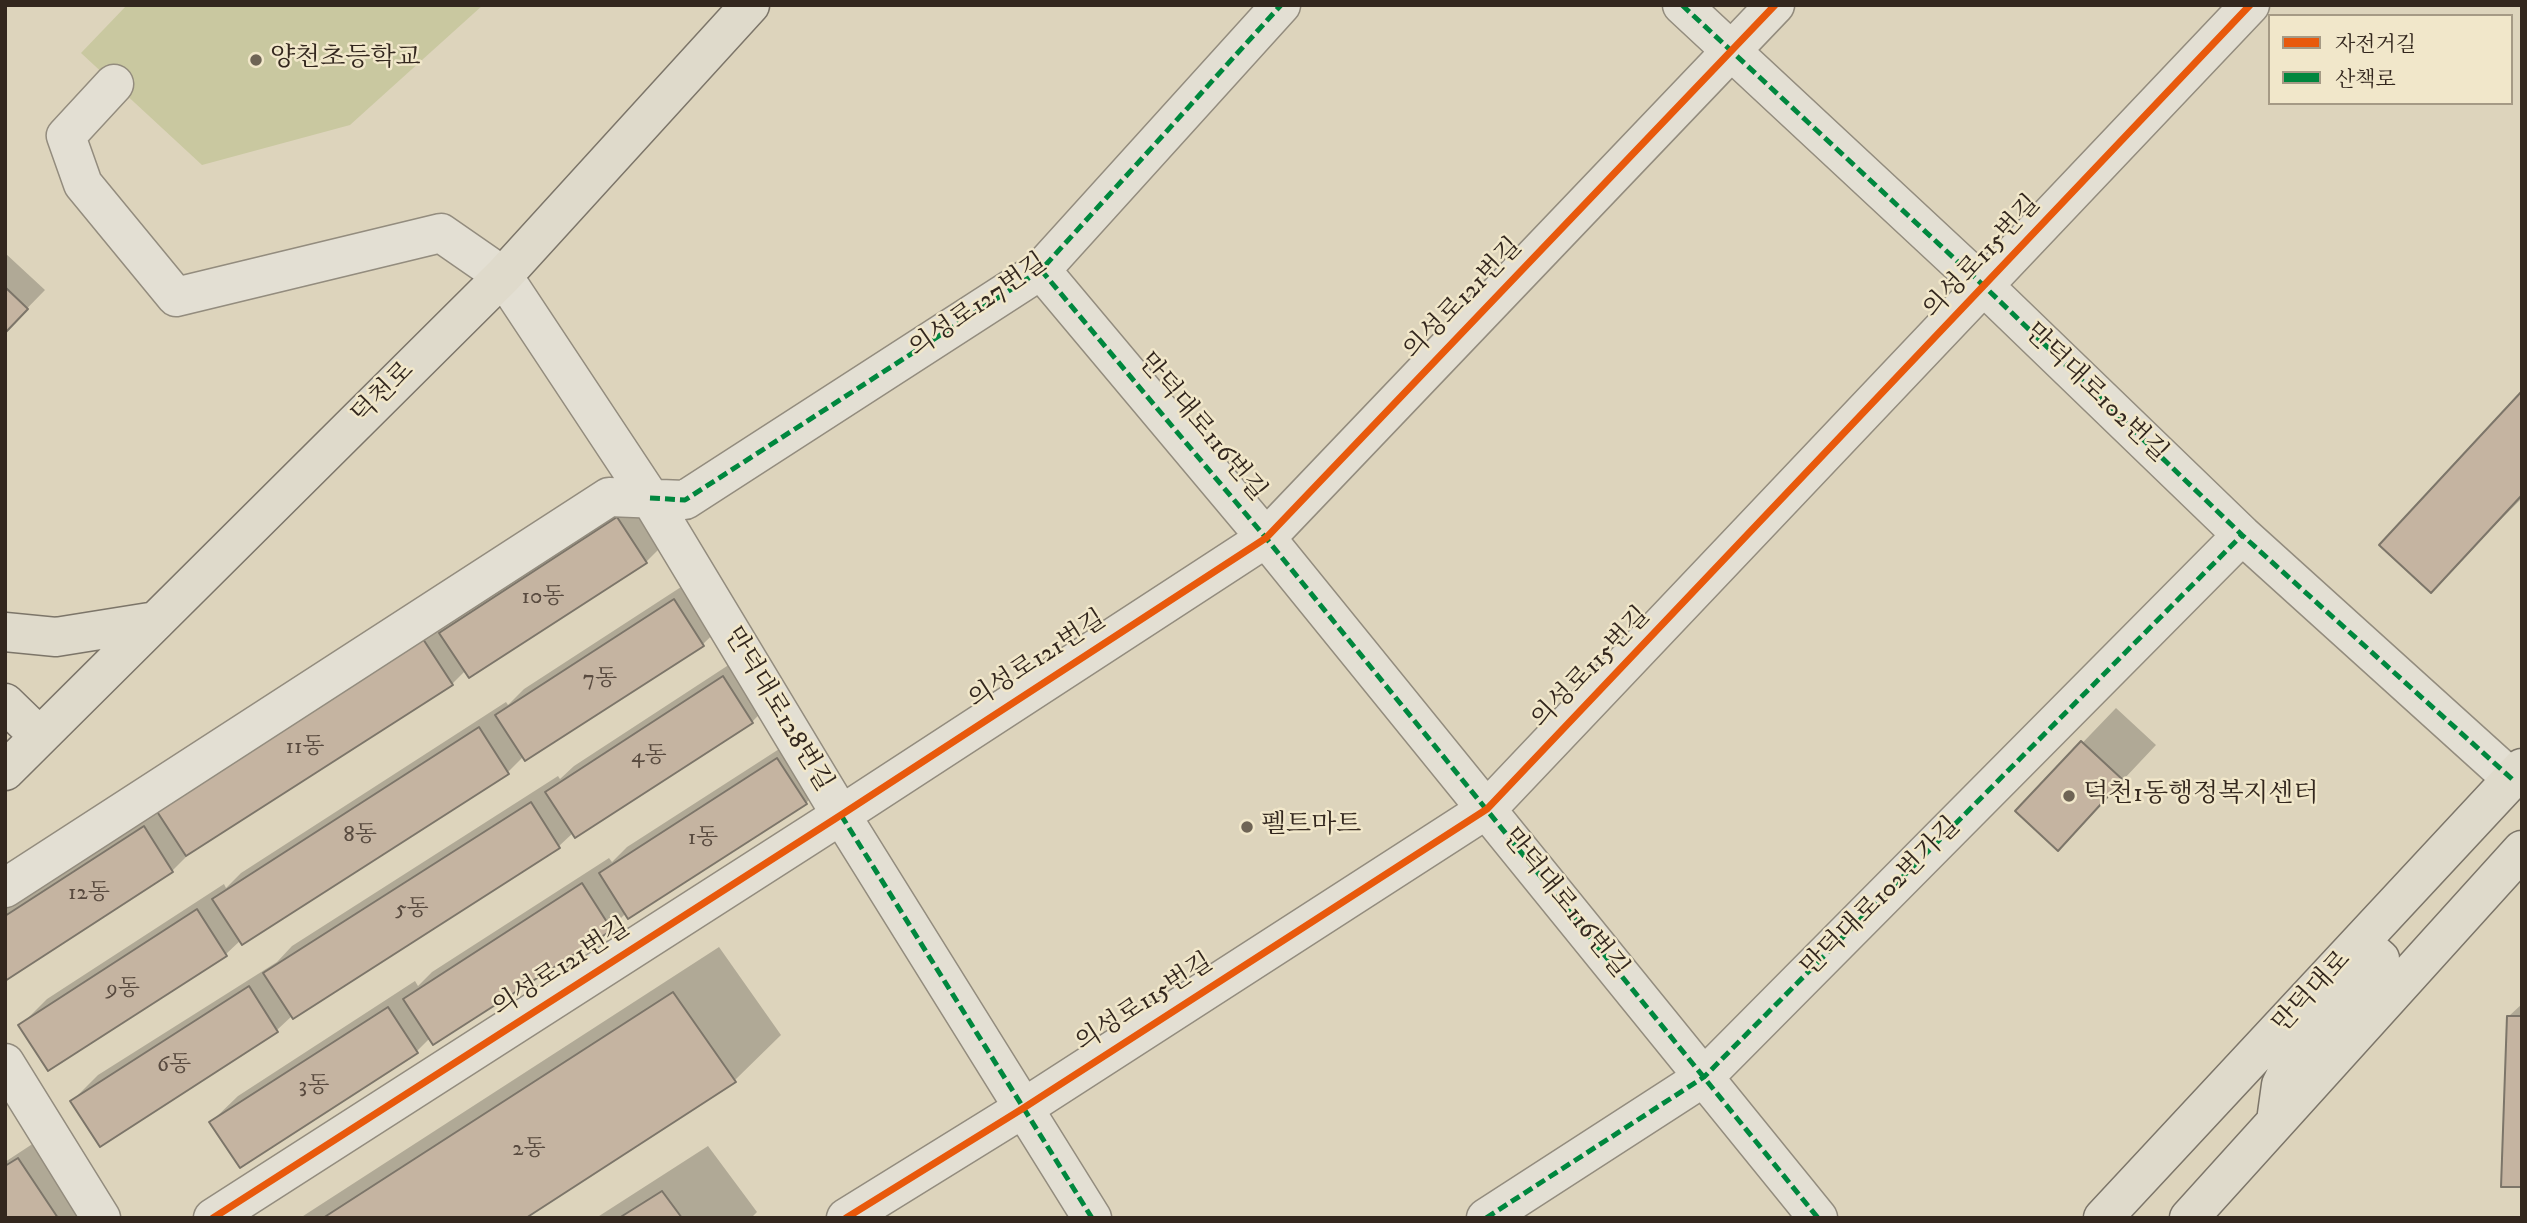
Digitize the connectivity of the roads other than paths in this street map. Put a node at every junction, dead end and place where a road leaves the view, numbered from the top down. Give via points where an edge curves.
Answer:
1 (750, 5) edge
2 (1281, 5) edge
3 (1682, 5) edge
4 (1775, 5) edge
5 (2250, 5) edge
6 (1731, 53) junction
7 (114, 84) dead end
8 (1041, 270) junction
9 (503, 276) junction
10 (1985, 288) junction
11 (650, 498) junction
12 (2242, 535) junction
13 (1266, 538) junction
14 (156, 621) junction
15 (5, 632) edge
16 (5, 703) edge
17 (39, 736) junction
18 (5, 771) edge
19 (2517, 773) edge
20 (1487, 809) junction
21 (841, 815) junction
22 (2522, 850) edge
23 (5, 888) edge
24 (2347, 957) junction
25 (5, 1063) edge
26 (1704, 1077) junction
27 (1022, 1109) junction
28 (2276, 1123) junction
29 (101, 1218) edge
30 (213, 1218) edge
31 (846, 1218) edge
32 (1092, 1218) edge
33 (1486, 1218) edge
34 (1818, 1218) edge
35 (2103, 1218) edge
36 (2189, 1218) edge

1 - 9 main road, 덕천로
2 - 8 street, 의성로127번길
3 - 6 street, 만덕대로102번길
4 - 6 street, 의성로121번길
5 - 10 street, 의성로115번길
6 - 10 street, 만덕대로102번길
6 - 13 street, 의성로121번길
7 - 9 street via 66,136 83,184 176,297 441,233
8 - 11 street, 의성로127번길 via 685,500
8 - 13 street, 만덕대로116번길
9 - 11 street, 만덕대로128번길
9 - 14 main road, 덕천로
10 - 12 street, 만덕대로102번길
10 - 20 street, 의성로115번길
11 - 21 street, 만덕대로128번길
11 - 23 street, 의성로127번길 via 610,497
12 - 19 street, 만덕대로102번길
12 - 26 street, 만덕대로102번가길
13 - 20 street, 만덕대로116번길
13 - 21 street, 의성로121번길
14 - 15 main road via 56,637
14 - 17 main road, 덕천로
16 - 17 main road
17 - 18 main road, 덕천로
19 - 24 main road, 만덕대로
20 - 26 street, 만덕대로116번길
20 - 27 street, 의성로115번길
21 - 27 street, 만덕대로128번길
21 - 30 street, 의성로121번길
22 - 28 main road
24 - 28 main road via 2372,952 2380,959 2379,971 2292,1063 2281,1085
24 - 35 main road, 만덕대로
25 - 29 street
26 - 33 street, 만덕대로102번가길
26 - 34 street, 만덕대로116번길
27 - 31 street, 의성로115번길
27 - 32 street, 만덕대로128번길
28 - 36 main road

